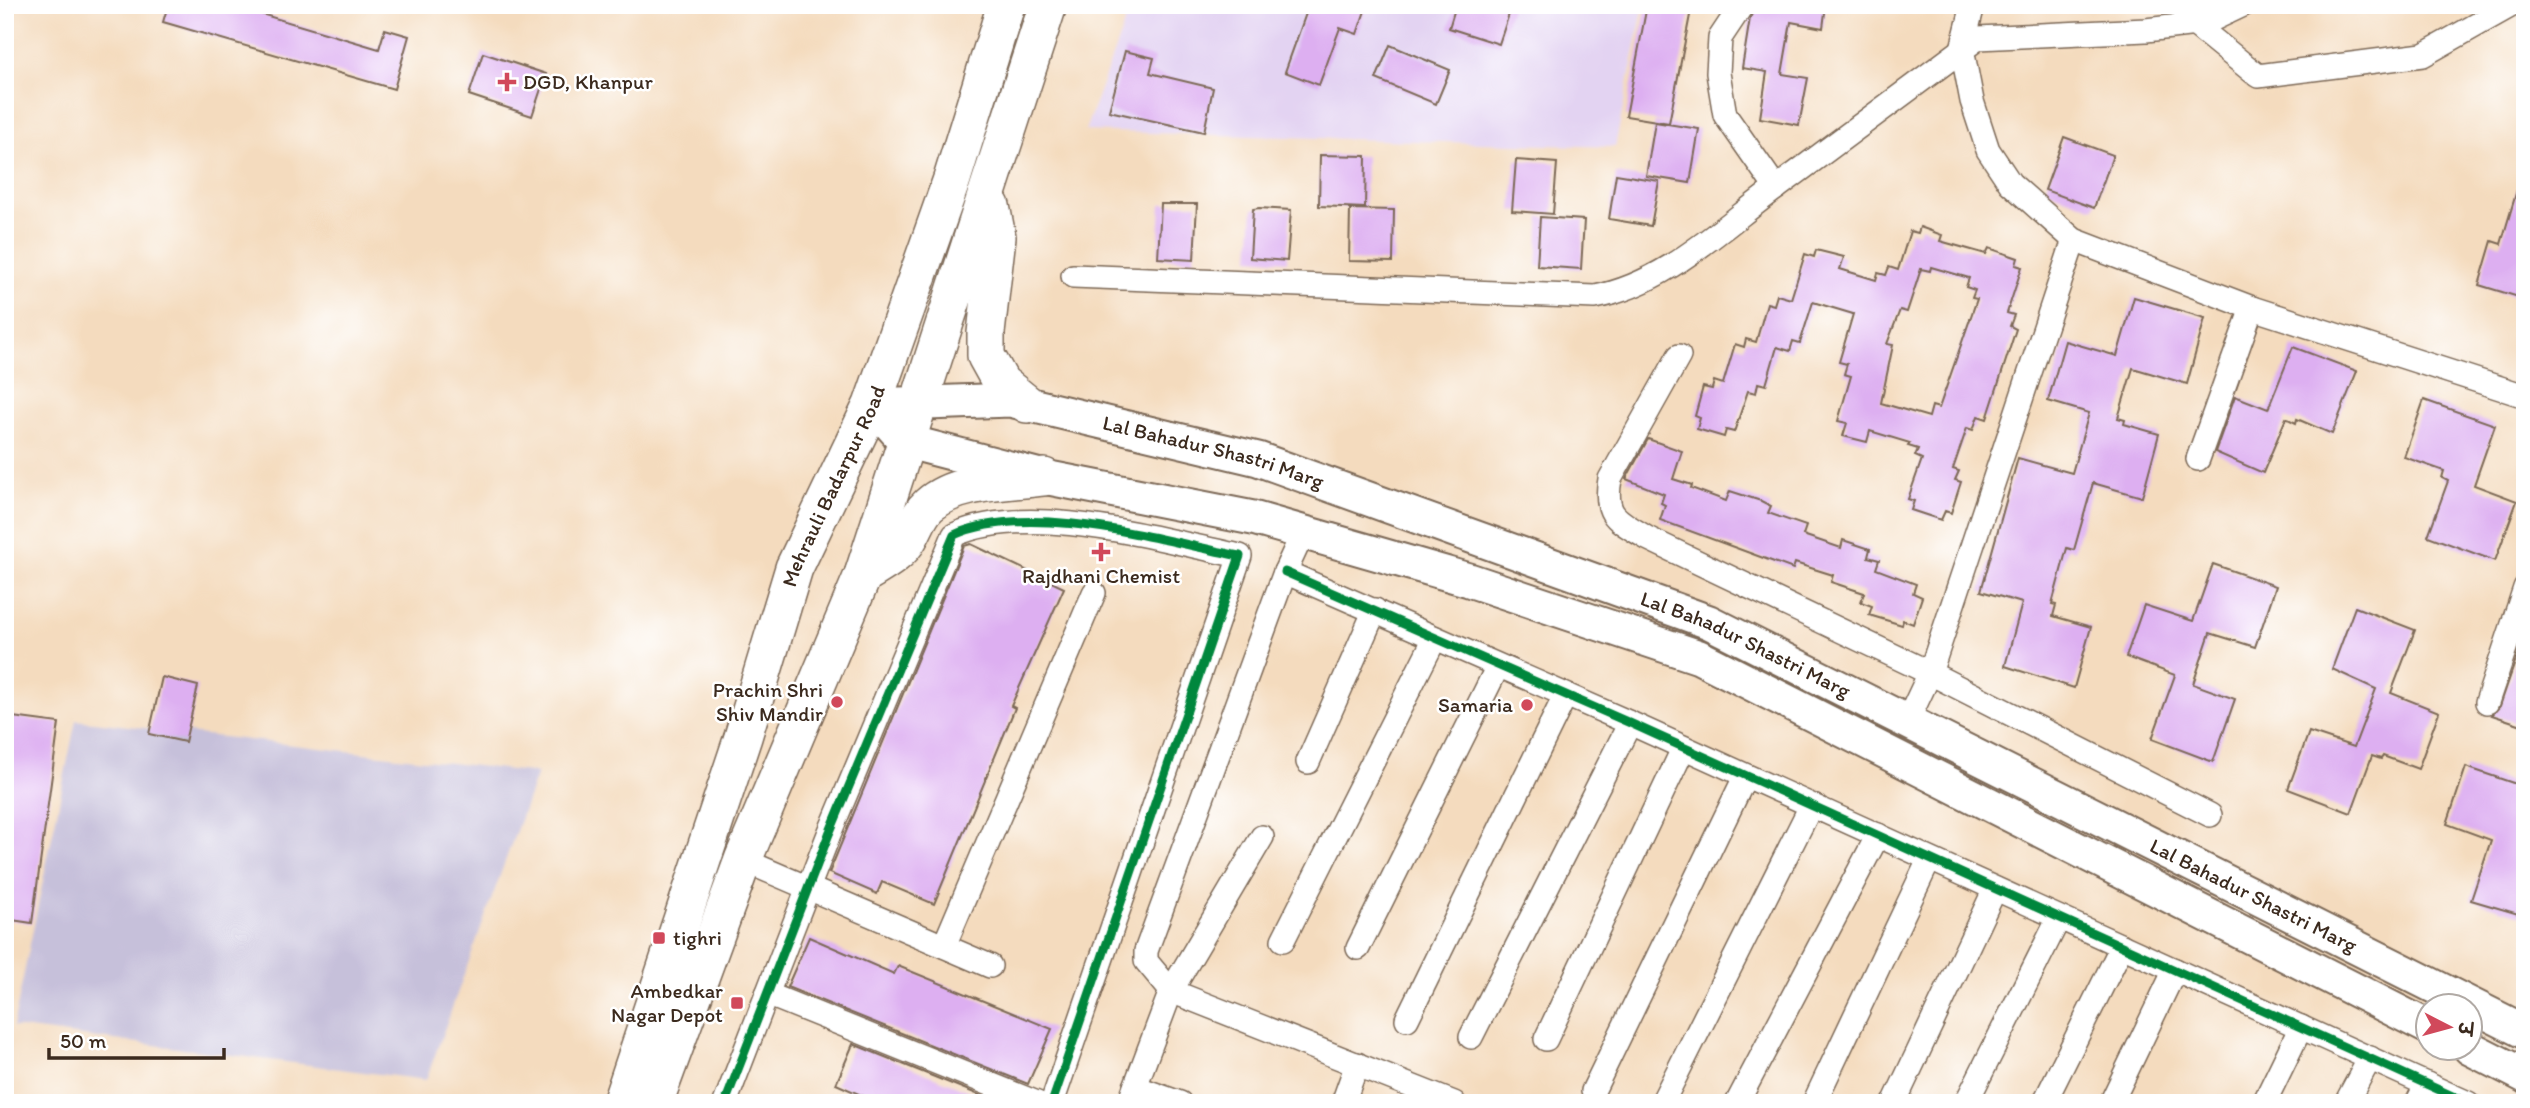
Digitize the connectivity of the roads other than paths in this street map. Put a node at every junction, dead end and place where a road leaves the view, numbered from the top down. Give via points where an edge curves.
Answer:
1 (1006, 5) edge
2 (1048, 5) edge
3 (1742, 5) edge
4 (1973, 5) edge
5 (2243, 5) edge
6 (2512, 5) edge
7 (2194, 24) junction
8 (1962, 48) junction
9 (1776, 188) junction
10 (988, 195) junction
11 (2074, 240) junction
12 (1073, 276) dead end
13 (2252, 308) junction
14 (1679, 356) dead end
15 (2525, 396) edge
16 (918, 404) junction
17 (1027, 404) junction
18 (872, 405) junction
19 (905, 441) junction
20 (2198, 459) dead end
21 (1044, 477) junction
22 (1303, 533) junction
23 (1285, 572) junction
24 (863, 575) junction
25 (2525, 588) edge
26 (1094, 593) dead end
27 (1375, 610) junction
28 (1435, 638) junction
29 (1498, 666) junction
30 (1930, 673) junction
31 (1565, 696) junction
32 (2487, 702) dead end
33 (1907, 722) junction
34 (1630, 723) junction
35 (1683, 749) junction
36 (1308, 762) dead end
37 (1745, 777) junction
38 (1811, 806) junction
39 (2210, 815) dead end
40 (1878, 835) junction
41 (1262, 837) dead end
42 (743, 860) junction
43 (1929, 860) junction
44 (808, 888) junction
45 (1995, 889) junction
46 (2059, 918) junction
47 (1283, 940) dead end
48 (944, 946) junction
49 (2122, 946) junction
50 (1358, 948) dead end
51 (990, 966) dead end
52 (2175, 970) junction
53 (1171, 991) junction
54 (767, 994) junction
55 (1407, 1019) dead end
56 (2414, 1020) edge
57 (2301, 1027) junction
58 (2525, 1032) edge
59 (1471, 1037) dead end
60 (1546, 1039) dead end
61 (2484, 1055) edge
62 (2370, 1058) junction
63 (1357, 1064) junction
64 (2525, 1076) edge
65 (1593, 1091) dead end
66 (2422, 1093) edge
67 (1132, 1095) edge
68 (621, 1103) edge
69 (654, 1103) edge
70 (725, 1103) edge
71 (1037, 1103) edge
72 (1052, 1103) edge
73 (1180, 1103) edge
74 (1343, 1103) edge
75 (1454, 1103) edge
76 (1662, 1103) edge
77 (1737, 1103) edge
78 (1814, 1103) edge
79 (1894, 1103) edge
80 (1966, 1103) edge
81 (2044, 1103) edge
82 (2111, 1103) edge
83 (2264, 1103) edge
84 (2346, 1103) edge
85 (2468, 1103) edge

1 - 18 main road, Mehrauli Badarpur Road via 952,179
2 - 10 main road, Mehrauli Badarpur Road
3 - 9 street via 1720,38 1718,73 1725,115
4 - 8 street
5 - 7 street
6 - 7 street via 2423,55 2258,76
7 - 8 street via 1979,38
8 - 9 street
8 - 11 street via 1988,150 2010,183
9 - 12 street via 1653,279 1623,292 1595,297
10 - 16 main road, Mehrauli Badarpur Road
10 - 17 main road via 996,237 986,356 1001,383
11 - 13 street
11 - 30 street
13 - 15 street
13 - 20 street
14 - 30 street via 1610,480 1606,500 1614,518
16 - 17 main road, Lal Bahadur Shastri Marg via 1010,400
16 - 18 main road, Lal Bahadur Shastri Marg
16 - 19 main road, Mehrauli Badarpur Road
17 - 33 main road, Lal Bahadur Shastri Marg via 1258,459 1709,622
18 - 19 main road
18 - 68 main road, Mehrauli Badarpur Road via 793,568 743,737
19 - 21 main road, Lal Bahadur Shastri Marg
19 - 24 main road, Mehrauli Badarpur Road
21 - 22 main road, Lal Bahadur Shastri Marg via 1253,518
21 - 24 main road via 959,489 941,496 918,519 899,552
22 - 23 street
22 - 56 main road, Lal Bahadur Shastri Marg via 1469,580 1699,657
23 - 27 street
23 - 53 street via 1146,951 1146,961
24 - 42 main road
25 - 32 street
26 - 48 street
27 - 28 street
27 - 36 street
28 - 29 street
28 - 47 street
29 - 31 street
29 - 50 street
30 - 33 street
30 - 39 street
31 - 34 street
31 - 55 street
33 - 58 main road, Lal Bahadur Shastri Marg
34 - 35 street
34 - 59 street
35 - 37 street
35 - 60 street
37 - 38 street
37 - 65 street
38 - 40 street
38 - 76 street
40 - 43 street
40 - 77 street
41 - 53 street
42 - 44 street
42 - 69 main road
43 - 45 street
43 - 78 street
44 - 48 street
44 - 54 street
44 - 72 street via 954,535 980,525 1047,522 1240,556
45 - 46 street
45 - 79 street
46 - 49 street
46 - 80 street
48 - 51 street
49 - 52 street
49 - 81 street
52 - 57 street
52 - 82 street
53 - 63 street
53 - 67 street
54 - 70 street
54 - 71 street
57 - 62 street
57 - 83 street
61 - 64 main road
62 - 66 street
62 - 84 street
63 - 74 street
63 - 75 street
66 - 85 street
67 - 73 street

